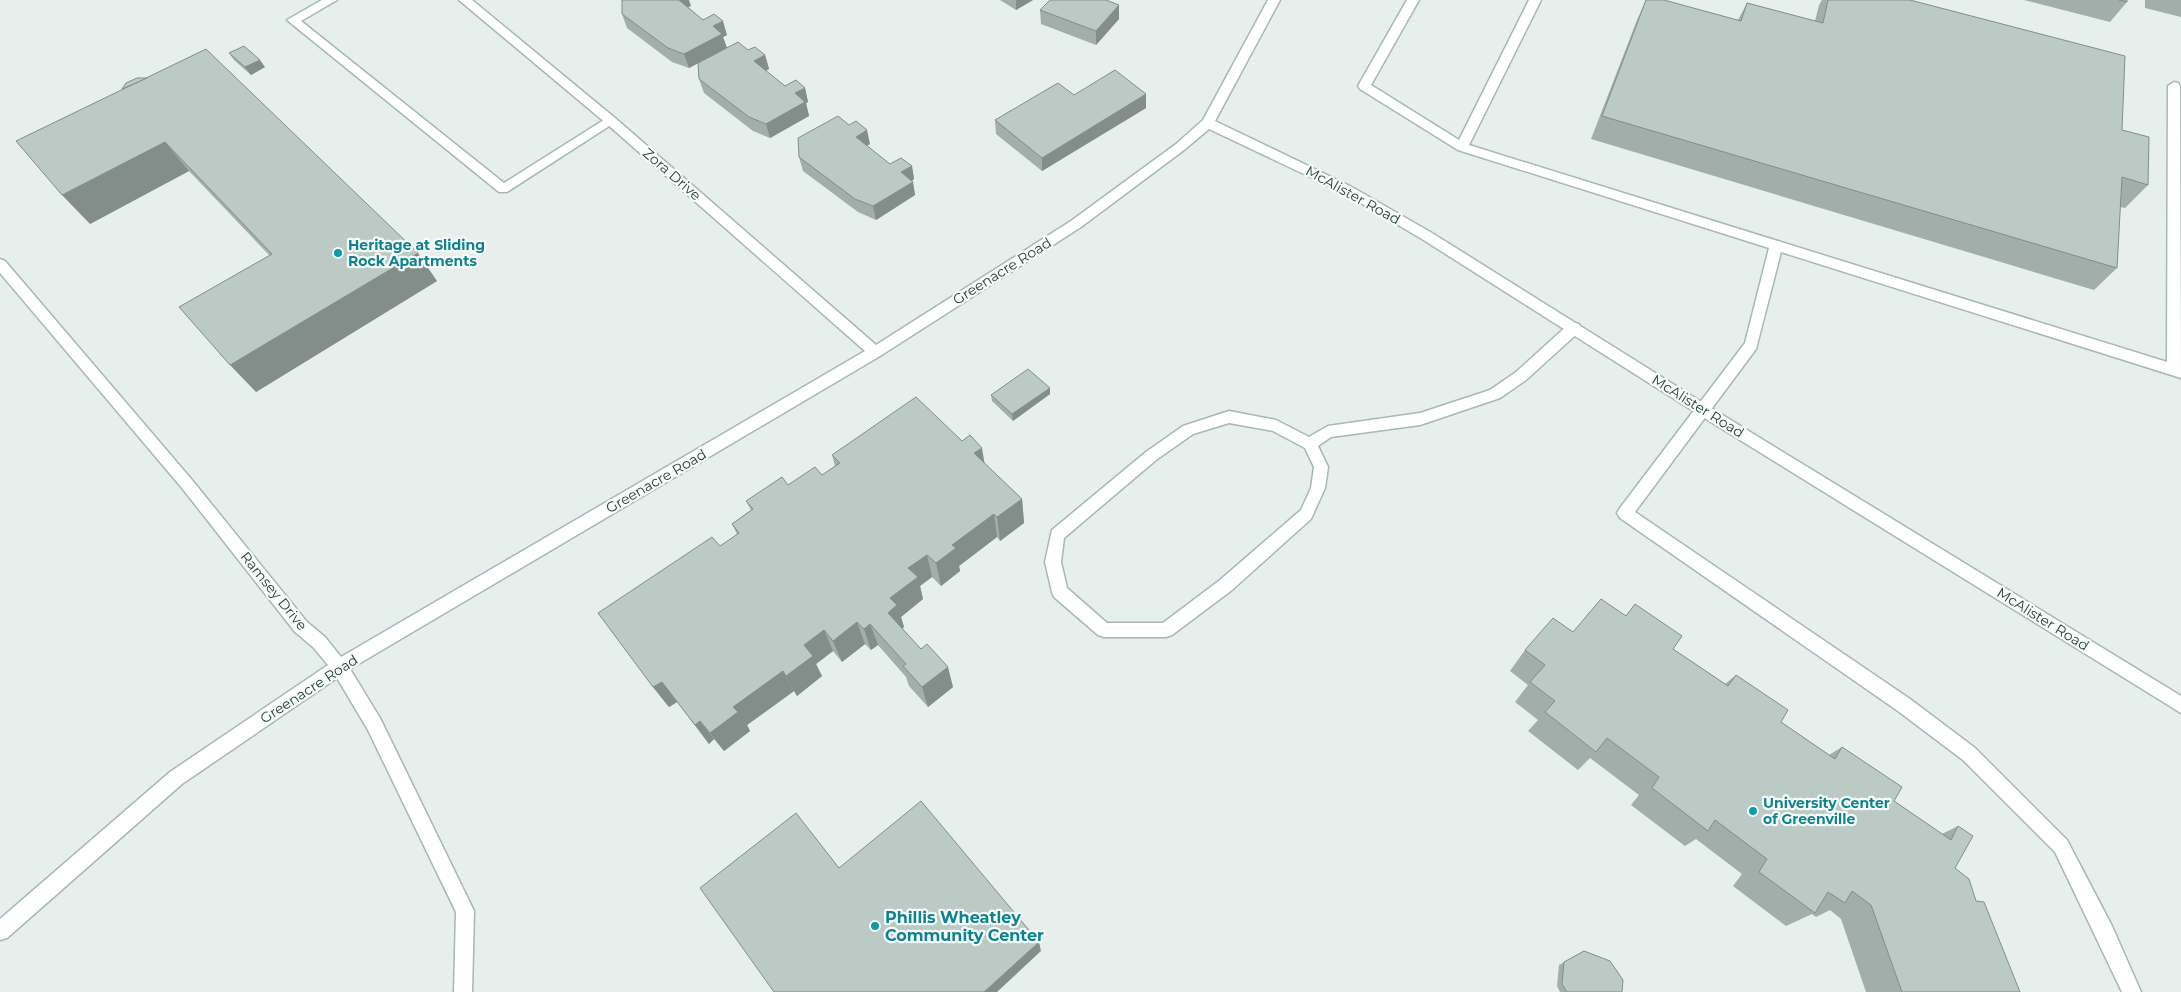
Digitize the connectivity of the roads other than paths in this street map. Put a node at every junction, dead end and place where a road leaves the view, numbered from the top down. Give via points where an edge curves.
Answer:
1 (331, 0) edge
2 (465, 0) edge
3 (1274, 0) edge
4 (1413, 0) edge
5 (1535, 0) edge
6 (2174, 86) dead end
7 (611, 121) junction
8 (1208, 122) junction
9 (1462, 147) junction
10 (1776, 245) junction
11 (0, 264) edge
12 (1574, 328) junction
13 (875, 352) junction
14 (2178, 371) edge
15 (1703, 410) junction
16 (1310, 444) junction
17 (339, 667) junction
18 (2181, 704) edge
19 (0, 931) edge
20 (463, 992) edge
21 (2132, 992) edge

1 - 7 street via 293,20 503,189
2 - 7 street, Zora Drive
3 - 8 street, Greenacre Road
4 - 9 street via 1364,86
5 - 9 street
6 - 14 street
7 - 13 street, Zora Drive
8 - 12 street, McAlister Road via 1346,189
8 - 13 street, Greenacre Road via 1180,148 1076,224
9 - 10 street
10 - 14 street
10 - 15 street via 1751,345
11 - 17 street, Ramsey Drive via 187,484 301,627 319,642
12 - 15 street, McAlister Road
12 - 16 street via 1521,376 1495,394 1420,419 1328,432
13 - 17 street, Greenacre Road
15 - 18 street, McAlister Road
15 - 21 street via 1625,513 1904,705 1969,754 2061,846
16 - 16 street via 1276,426 1229,417 1188,430 1151,456 1057,534 1053,562 1060,592 1104,630 1166,630 1226,585 1306,514 1318,488 1321,467
17 - 19 street, Greenacre Road via 176,778
17 - 20 street, Ramsey Drive via 374,724 465,911

